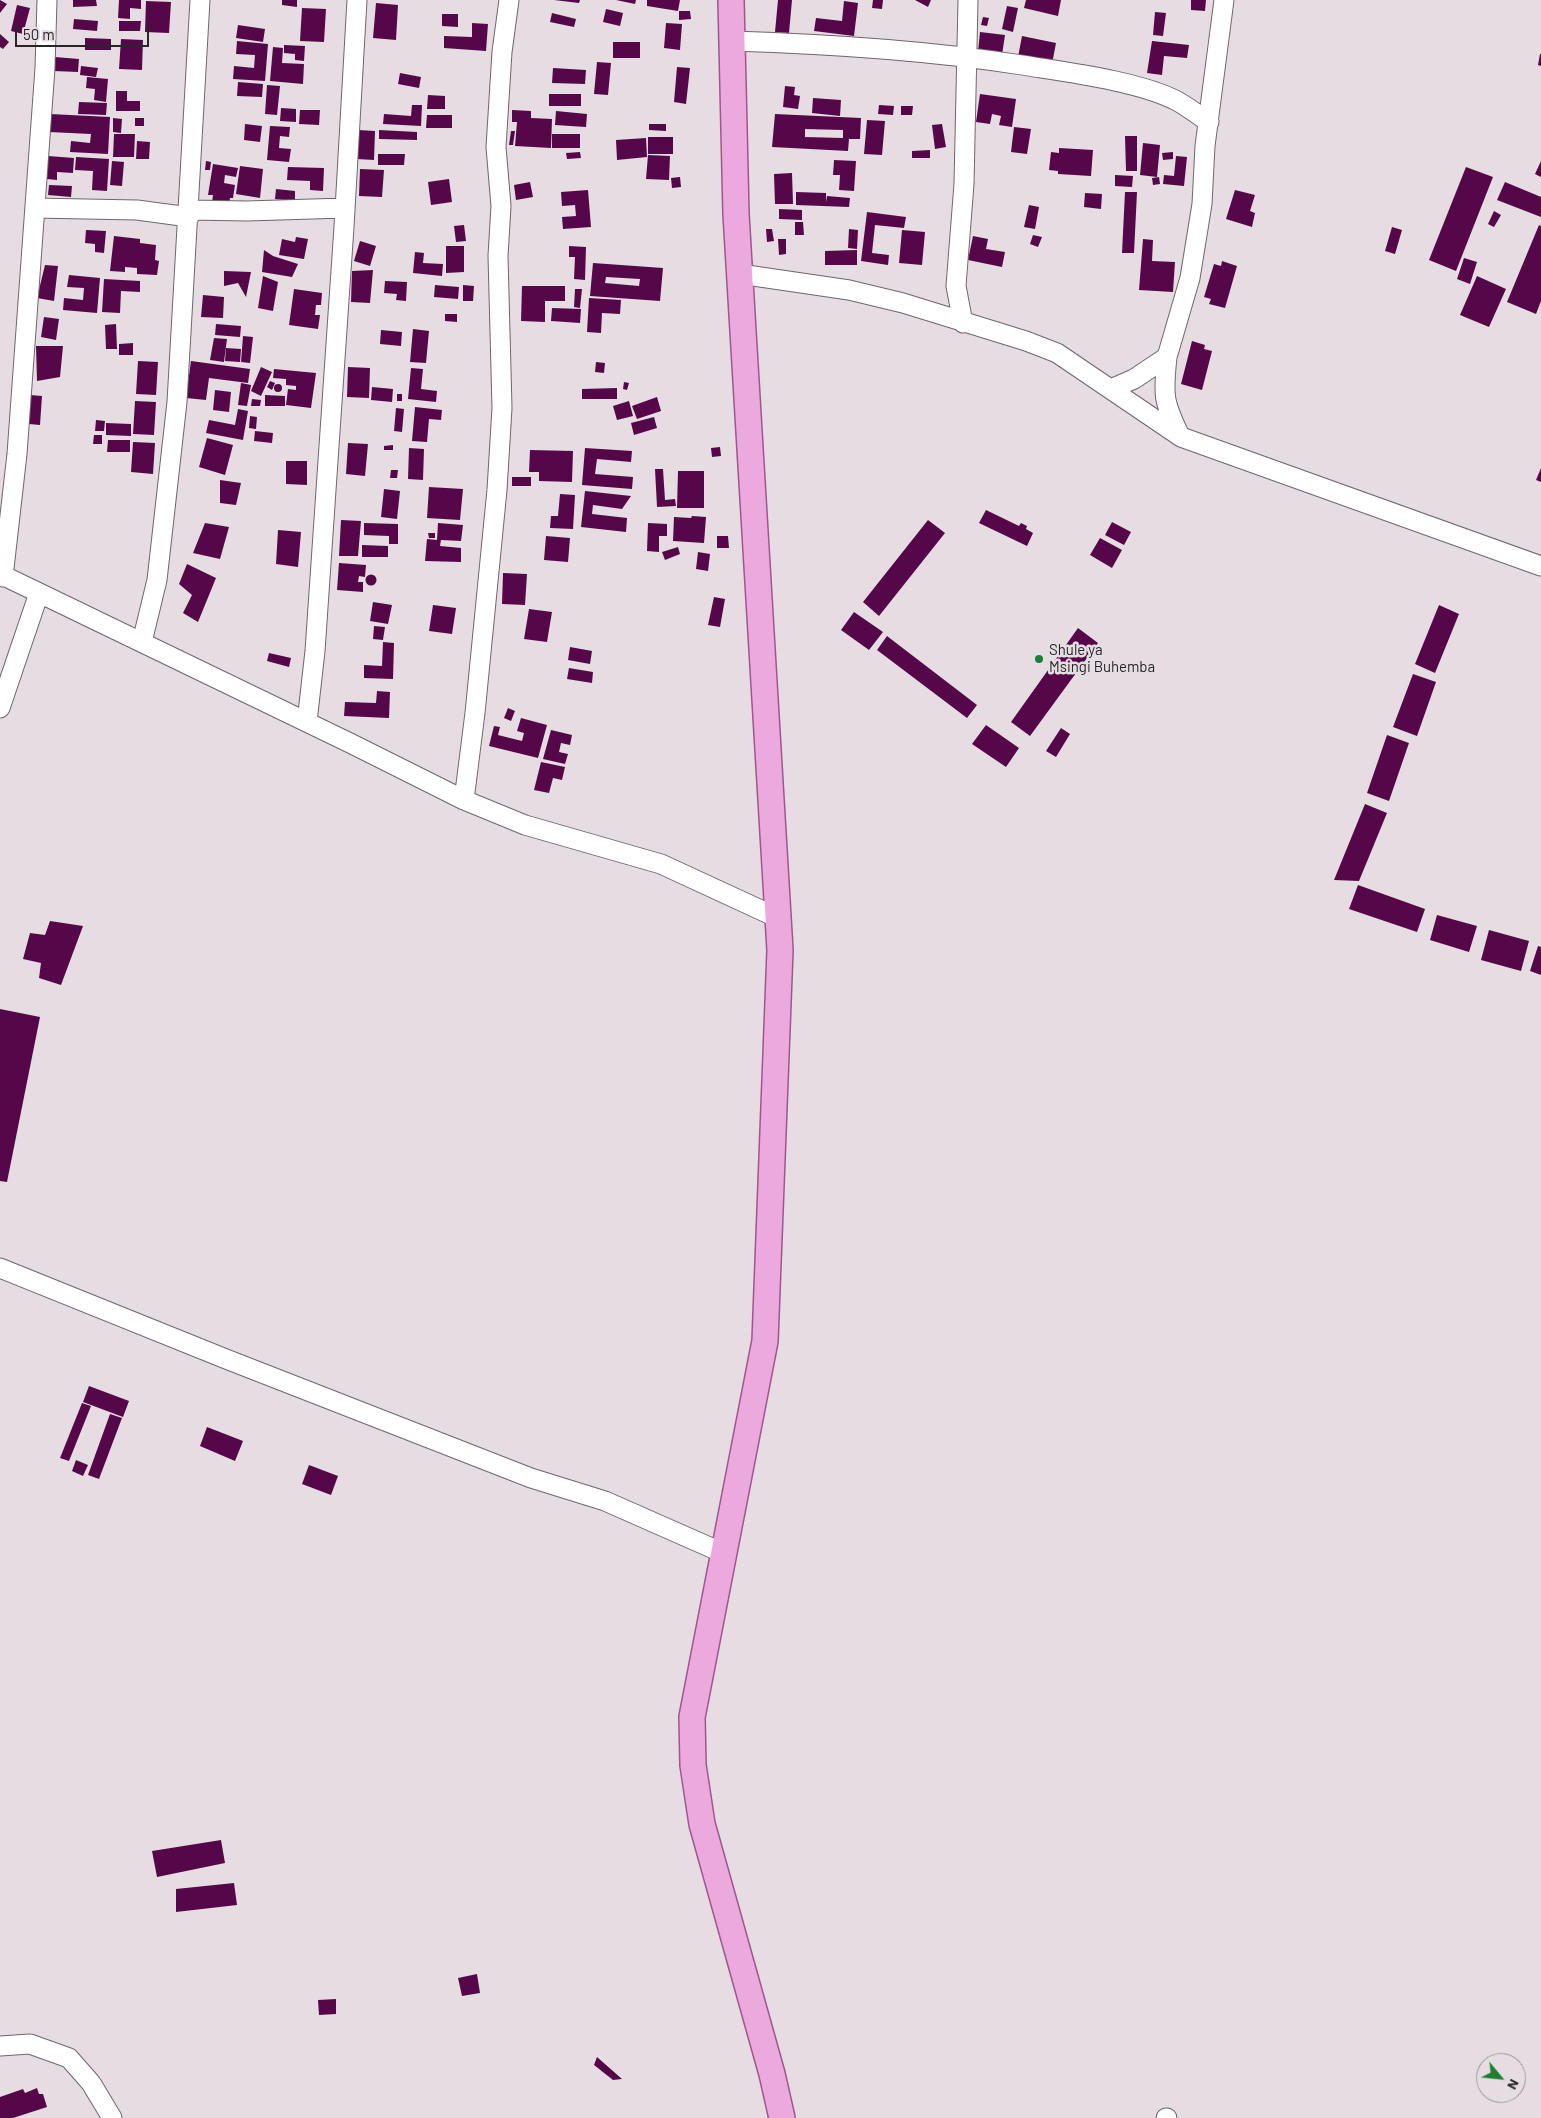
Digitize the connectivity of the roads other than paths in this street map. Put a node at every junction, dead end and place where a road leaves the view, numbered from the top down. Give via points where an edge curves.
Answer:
1 (47, 0) edge
2 (200, 0) edge
3 (357, 0) edge
4 (509, 0) edge
5 (731, 0) edge
6 (968, 0) edge
7 (1224, 0) edge
8 (732, 40) junction
9 (967, 56) junction
10 (1209, 122) junction
11 (35, 208) junction
12 (345, 208) junction
13 (189, 213) junction
14 (740, 274) junction
15 (963, 323) junction
16 (1167, 357) junction
17 (1111, 389) junction
18 (1181, 437) junction
19 (1541, 566) edge
20 (2, 575) edge
21 (38, 593) junction
22 (142, 642) junction
23 (0, 708) edge
24 (307, 722) junction
25 (464, 800) junction
26 (778, 918) junction
27 (0, 1268) edge
28 (723, 1553) junction
29 (0, 2046) edge
30 (112, 2118) edge
31 (782, 2118) edge

1 - 11 street
2 - 13 street
3 - 12 street
4 - 25 street via 496,147 501,206 498,256 502,408 475,713
5 - 8 main road
6 - 9 street
7 - 10 street
8 - 9 street via 894,48
8 - 14 main road
9 - 10 street via 1133,86 1176,101
9 - 15 street via 964,184 956,286
10 - 16 street via 1202,204 1190,278
11 - 13 street
11 - 20 street via 17,454
12 - 13 street
12 - 24 street via 315,651
13 - 22 street via 177,402 157,580
14 - 15 street via 848,290 903,303
14 - 26 main road
15 - 17 street via 1057,353
16 - 17 street via 1134,379
16 - 18 street via 1164,392 1168,410
17 - 18 street
18 - 19 street
20 - 21 street
21 - 22 street
21 - 23 street
22 - 24 street
24 - 25 street
25 - 26 street via 525,825 661,864
26 - 28 main road via 780,950 765,1341
27 - 28 street via 530,1478 605,1501
28 - 31 main road via 692,1717 693,1765 702,1824
29 - 30 street via 30,2044 69,2058 91,2083

